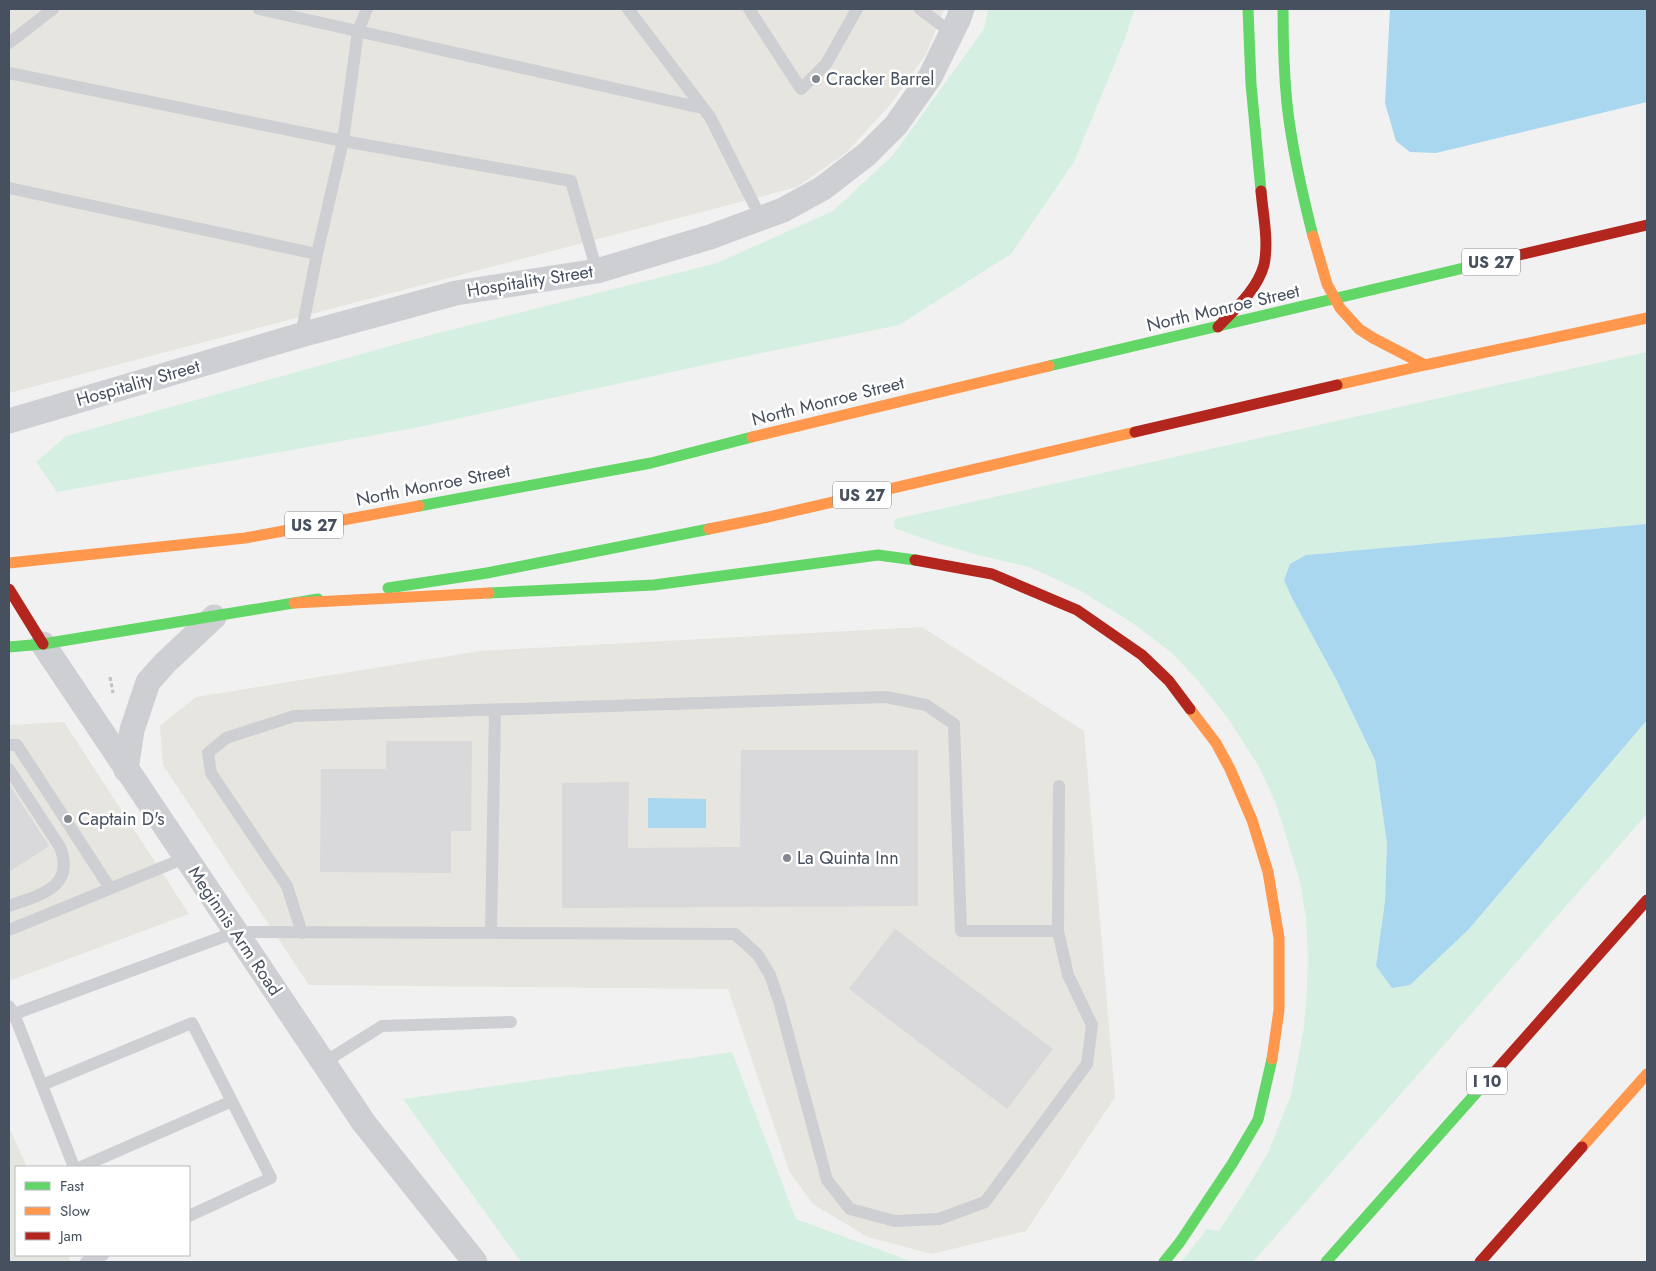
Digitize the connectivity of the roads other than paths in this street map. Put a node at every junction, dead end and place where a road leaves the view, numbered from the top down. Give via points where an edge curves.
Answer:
1 (53, 9) edge
2 (259, 9) edge
3 (367, 9) edge
4 (628, 9) edge
5 (749, 9) edge
6 (857, 9) edge
7 (920, 9) edge
8 (962, 9) edge
9 (1248, 9) edge
10 (1283, 9) edge
11 (358, 31) junction
12 (952, 33) junction
13 (9, 43) edge
14 (9, 72) edge
15 (702, 108) junction
16 (343, 141) junction
17 (9, 188) edge
18 (761, 218) junction
19 (1647, 225) edge
20 (317, 254) junction
21 (596, 271) junction
22 (1335, 300) junction
23 (1647, 318) edge
24 (1218, 327) junction
25 (301, 335) junction
26 (1425, 364) junction
27 (9, 421) edge
28 (9, 562) edge
29 (9, 589) edge
30 (294, 603) junction
31 (214, 617) junction
32 (43, 644) junction
33 (9, 647) edge
34 (495, 710) junction
35 (9, 745) edge
36 (9, 769) edge
37 (126, 770) junction
38 (1059, 786) dead end
39 (185, 858) junction
40 (110, 888) junction
41 (1647, 900) edge
42 (9, 906) edge
43 (9, 930) edge
44 (1058, 931) junction
45 (236, 932) junction
46 (302, 933) junction
47 (491, 933) junction
48 (10, 1012) edge
49 (511, 1022) dead end
50 (323, 1063) junction
51 (1647, 1074) edge
52 (42, 1086) junction
53 (232, 1101) junction
54 (74, 1166) edge
55 (83, 1166) edge
56 (190, 1216) edge
57 (101, 1256) edge
58 (86, 1262) edge
59 (475, 1262) edge
60 (1164, 1262) edge
61 (1326, 1262) edge
62 (1480, 1262) edge

1 - 13 lane
2 - 11 lane
3 - 11 lane
4 - 15 lane
5 - 6 lane via 801,89 826,64
7 - 12 lane
8 - 12 street, Hospitality Street
9 - 24 main road via 1265,256 1252,288
10 - 22 main road via 1284,72 1302,193 1318,256
11 - 15 lane
11 - 16 lane
12 - 18 street, Hospitality Street via 930,77 896,125 867,154 823,188
14 - 16 lane
15 - 18 lane via 710,117
16 - 20 lane
16 - 21 lane via 571,181
17 - 20 lane
18 - 21 street, Hospitality Street via 710,238
19 - 22 main road, North Monroe Street / US 27
20 - 25 lane
21 - 25 street, Hospitality Street via 456,293
22 - 24 main road, North Monroe Street / US 27
22 - 26 main road via 1365,333
23 - 26 main road, US 27
24 - 28 main road, North Monroe Street / US 27 via 651,463 245,538
25 - 27 street, Hospitality Street
26 - 30 main road, US 27 via 768,516 487,573
29 - 32 main road, Meginnis Arm Road
30 - 31 main road, US 27
30 - 60 main road via 654,585 878,555 992,574 1077,610 1120,638 1169,681 1216,743 1230,769 1252,820 1268,872 1279,938 1279,1010 1272,1063 1258,1120 1232,1164
31 - 32 main road, US 27
31 - 37 street via 148,682 132,730
32 - 33 main road, US 27
32 - 37 street, Meginnis Arm Road
34 - 44 lane via 886,697 926,705 954,724 960,931
34 - 46 lane via 294,716 226,738 208,754 211,773 287,886
34 - 47 lane
35 - 40 lane via 17,745
36 - 42 lane via 60,847 64,869 59,882 46,892
37 - 39 street, Meginnis Arm Road
38 - 44 lane
39 - 40 lane
39 - 45 street, Meginnis Arm Road
40 - 43 lane
41 - 61 main road, I 10
44 - 47 lane via 1068,975 1092,1025 1087,1064 985,1202 939,1219 895,1221 850,1210 827,1180 770,974 758,955 735,934
45 - 46 lane
45 - 48 lane
45 - 50 street, Meginnis Arm Road
46 - 47 lane
48 - 52 lane
49 - 50 lane via 382,1026
50 - 59 street, Meginnis Arm Road via 364,1123
51 - 62 main road
52 - 53 lane via 192,1023
52 - 54 lane
53 - 55 lane
53 - 56 lane via 271,1178
57 - 58 lane

